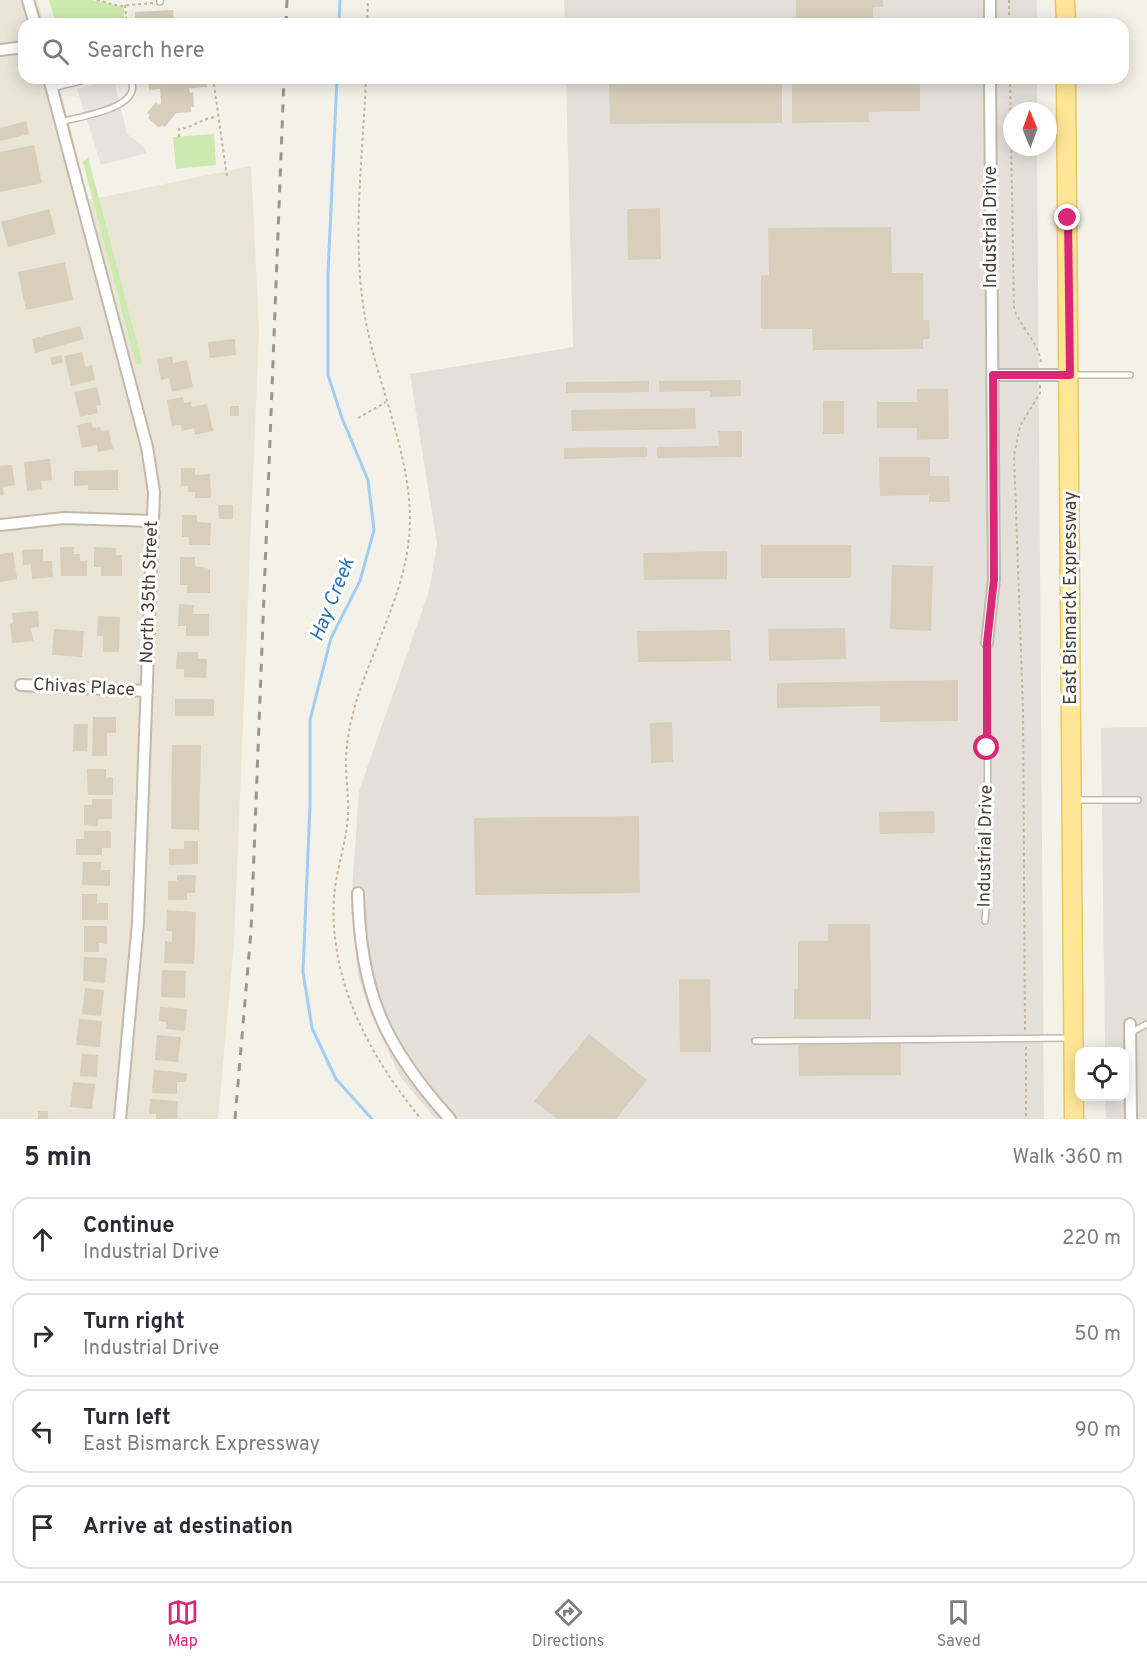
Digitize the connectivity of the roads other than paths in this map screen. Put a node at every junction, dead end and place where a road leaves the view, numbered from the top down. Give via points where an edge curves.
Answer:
1 (28, 0) edge
2 (990, 0) edge
3 (1065, 0) edge
4 (33, 18) edge
5 (990, 18) edge
6 (1066, 18) edge
7 (18, 47) edge
8 (0, 50) edge
9 (50, 84) edge
10 (132, 84) edge
11 (990, 84) edge
12 (1066, 84) edge
13 (61, 122) junction
14 (993, 375) junction
15 (1070, 375) junction
16 (1130, 375) dead end
17 (153, 521) junction
18 (0, 525) edge
19 (987, 643) joint
20 (21, 685) dead end
21 (147, 691) junction
22 (1072, 800) junction
23 (1138, 800) dead end
24 (358, 893) dead end
25 (985, 921) dead end
26 (1147, 1024) edge
27 (1130, 1029) joint
28 (1074, 1038) junction
29 (755, 1041) dead end
30 (120, 1119) edge
31 (450, 1119) edge
32 (1074, 1119) edge
33 (1131, 1119) edge

1 - 4 street
2 - 5 street
3 - 6 main road
7 - 8 street
9 - 13 street, North 35th Street
10 - 13 lane via 132,95 123,104
11 - 14 street, Industrial Drive
12 - 15 main road, East Bismarck Expressway
13 - 17 street, North 35th Street via 147,447 153,482
14 - 15 street
14 - 19 street, Industrial Drive via 994,579
15 - 16 lane
15 - 22 main road, East Bismarck Expressway
17 - 18 street via 63,518
17 - 21 street, North 35th Street
19 - 25 lane, Industrial Drive
20 - 21 street, Chivas Place
21 - 30 street, North 35th Street via 135,959
22 - 23 lane
22 - 28 main road, East Bismarck Expressway
24 - 31 street via 363,959 378,1015 413,1076
26 - 27 lane
27 - 33 street
28 - 29 lane
28 - 32 main road, East Bismarck Expressway

